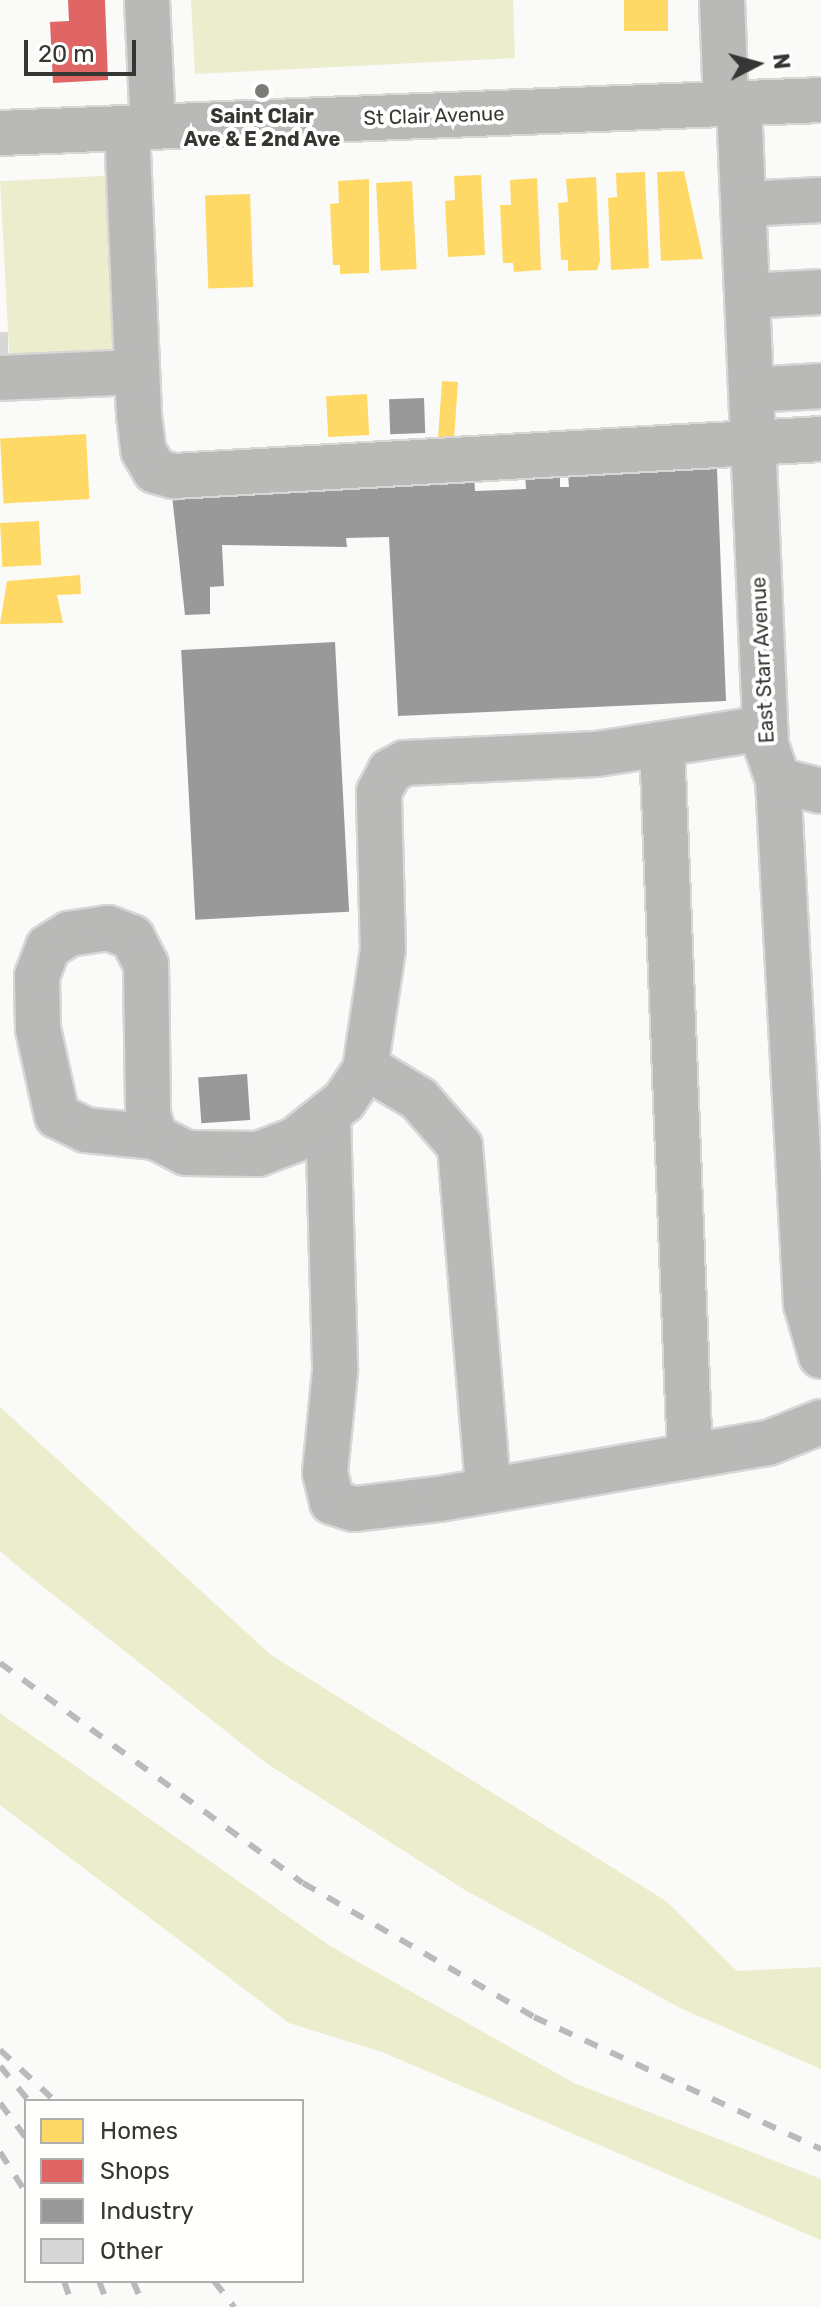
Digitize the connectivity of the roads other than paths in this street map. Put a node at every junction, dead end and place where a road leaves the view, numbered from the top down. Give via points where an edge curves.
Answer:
1 (147, 0) edge
2 (722, 0) edge
3 (821, 100) edge
4 (732, 104) junction
5 (140, 127) junction
6 (0, 133) edge
7 (821, 200) edge
8 (744, 204) junction
9 (821, 292) edge
10 (747, 296) junction
11 (137, 372) junction
12 (0, 378) edge
13 (821, 386) edge
14 (751, 390) junction
15 (821, 439) edge
16 (753, 442) junction
17 (765, 728) junction
18 (662, 744) junction
19 (778, 780) junction
20 (821, 791) edge
21 (366, 1067) junction
22 (808, 1098) edge
23 (328, 1114) junction
24 (155, 1137) junction
25 (821, 1356) edge
26 (821, 1422) edge
27 (690, 1456) junction
28 (488, 1490) junction

1 - 5 street
2 - 4 street, East Starr Avenue
3 - 4 street, St Clair Avenue
4 - 5 street, St Clair Avenue
4 - 8 street, East Starr Avenue
5 - 6 street, St Clair Avenue
5 - 11 street
7 - 8 street
8 - 10 street, East Starr Avenue
9 - 10 street
10 - 14 street, East Starr Avenue
11 - 12 street
11 - 16 street via 143,450 155,471 174,476
13 - 14 street
14 - 16 street, East Starr Avenue
15 - 16 street
16 - 17 street, East Starr Avenue
17 - 18 street
17 - 19 street, East Starr Avenue
18 - 21 street via 405,763 390,771 379,792 383,950
18 - 27 street
19 - 20 street
19 - 22 street, East Starr Avenue
21 - 23 street
21 - 28 street via 419,1099 460,1146
22 - 25 street, East Starr Avenue via 806,1304
23 - 24 street via 295,1140 236,1157 186,1153
23 - 28 street via 335,1372 325,1473 332,1502 354,1509
24 - 24 street via 148,1115 146,964 132,937 108,928 69,934 48,947 37,976 38,1029 57,1116 86,1130
26 - 27 street via 768,1443
27 - 28 street

